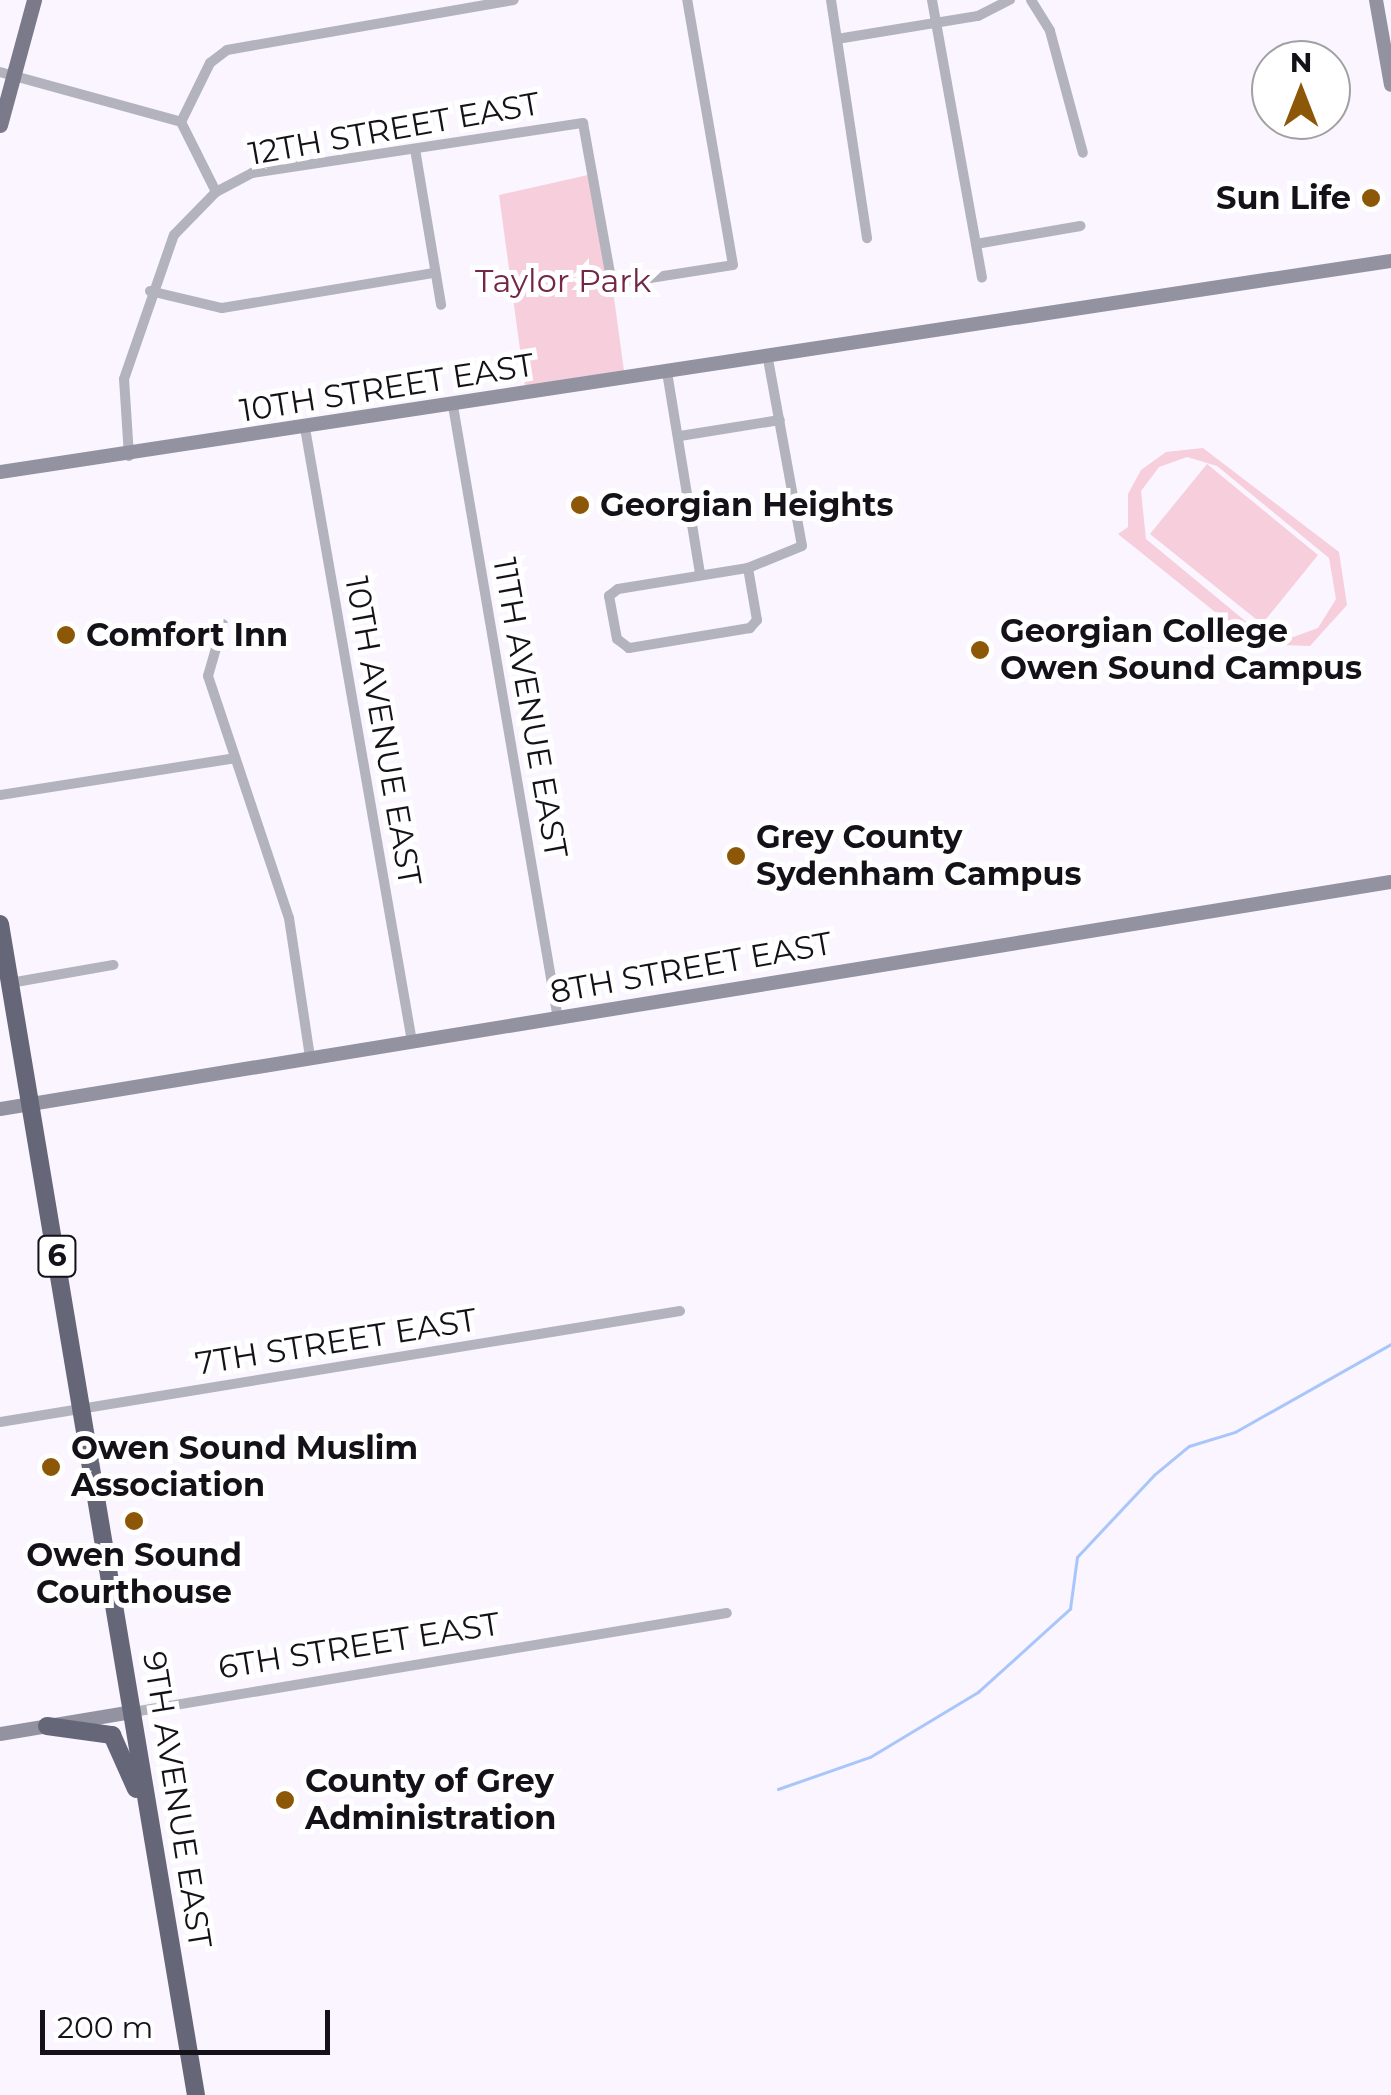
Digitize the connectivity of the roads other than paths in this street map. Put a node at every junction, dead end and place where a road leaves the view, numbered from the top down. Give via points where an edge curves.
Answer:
1 (34, 0) edge
2 (514, 0) edge
3 (688, 0) edge
4 (830, 0) edge
5 (932, 0) edge
6 (1010, 0) edge
7 (1031, 0) edge
8 (1376, 0) edge
9 (936, 25) junction
10 (837, 39) junction
11 (7, 74) edge
12 (1391, 85) edge
13 (181, 122) junction
14 (0, 125) edge
15 (415, 148) junction
16 (1083, 153) dead end
17 (216, 192) junction
18 (1080, 226) dead end
19 (867, 238) dead end
20 (976, 244) junction
21 (1391, 261) edge
22 (434, 274) junction
23 (982, 278) dead end
24 (150, 290) junction
25 (441, 304) dead end
26 (768, 358) junction
27 (667, 372) junction
28 (453, 406) junction
29 (780, 420) junction
30 (305, 428) junction
31 (680, 436) junction
32 (129, 457) junction
33 (8, 473) edge
34 (0, 484) edge
35 (748, 568) junction
36 (700, 574) junction
37 (223, 624) dead end
38 (231, 758) junction
39 (0, 795) edge
40 (1391, 882) edge
41 (0, 924) edge
42 (114, 965) dead end
43 (10, 983) junction
44 (558, 1019) junction
45 (412, 1042) junction
46 (310, 1057) junction
47 (31, 1104) junction
48 (0, 1109) edge
49 (680, 1311) dead end
50 (82, 1409) junction
51 (0, 1422) edge
52 (727, 1613) dead end
53 (133, 1712) junction
54 (47, 1726) junction
55 (0, 1734) edge
56 (149, 1817) junction
57 (196, 2095) edge

1 - 11 main road
2 - 13 street via 226,50 210,62
3 - 15 street, 12TH STREET EAST via 733,265 612,284 584,122
4 - 10 street
5 - 9 street
6 - 9 street
7 - 16 street via 1050,31
8 - 12 street
9 - 10 street
9 - 20 street
10 - 19 street
11 - 13 street
11 - 14 main road
13 - 17 street
15 - 17 street, 12TH STREET EAST via 252,173
15 - 22 street
17 - 24 street via 174,235
18 - 20 street
20 - 23 street
21 - 26 street, 10TH STREET EAST
22 - 24 street via 222,308
22 - 25 street
24 - 32 street via 124,379
26 - 27 street, 10TH STREET EAST
26 - 29 street
27 - 28 street, 10TH STREET EAST
27 - 31 street
28 - 30 street, 10TH STREET EAST
28 - 44 street, 11TH AVENUE EAST
29 - 31 street
29 - 35 street via 802,546
30 - 32 street, 10TH STREET EAST
30 - 45 street, 10TH AVENUE EAST
31 - 36 street
32 - 33 street, 10TH STREET EAST
33 - 34 street, 10TH STREET EAST
35 - 36 street
35 - 36 street via 757,620 750,628 629,648 618,639 609,596
37 - 38 street via 208,676
38 - 39 street
38 - 46 street via 289,918
40 - 44 street, 8TH STREET EAST
41 - 43 highway, 9TH AVENUE EAST / 6
42 - 43 street
43 - 47 highway, 9TH AVENUE EAST / 6
44 - 45 street, 8TH STREET EAST
45 - 46 street, 8TH STREET EAST
46 - 47 street, 8TH STREET EAST
47 - 48 street, 8TH STREET EAST
47 - 50 highway, 9TH AVENUE EAST / 6
49 - 50 street, 7TH STREET EAST
50 - 51 street, 7TH STREET EAST
50 - 53 highway, 9TH AVENUE EAST / 6
52 - 53 street, 6TH STREET EAST
53 - 54 street, 6TH STREET EAST
53 - 56 highway, 9TH AVENUE EAST / 6
54 - 55 street, 6TH STREET EAST
54 - 56 highway via 112,1735
56 - 57 highway, 9TH AVENUE EAST / 6

